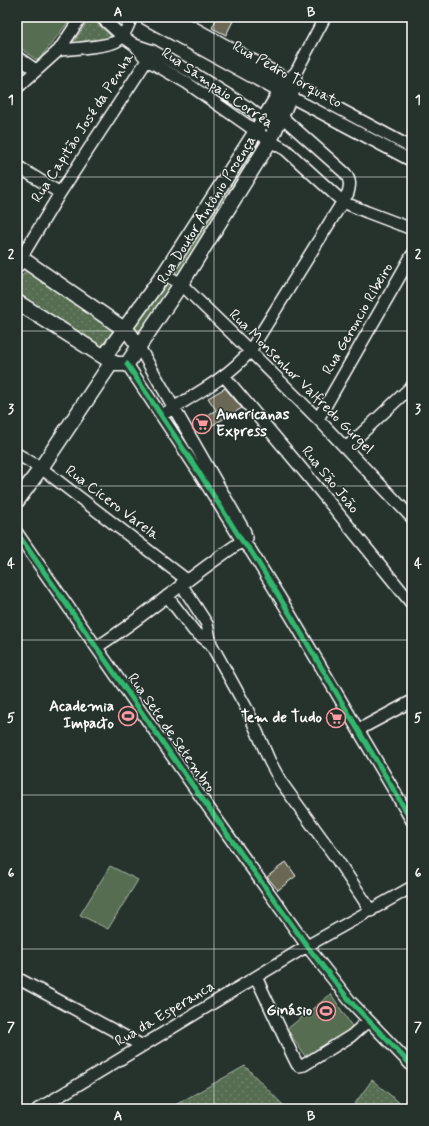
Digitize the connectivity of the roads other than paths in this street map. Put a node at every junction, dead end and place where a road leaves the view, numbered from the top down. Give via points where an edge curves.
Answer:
1 (81, 17) edge
2 (101, 17) edge
3 (132, 17) edge
4 (146, 17) edge
5 (171, 17) edge
6 (325, 17) edge
7 (188, 33) junction
8 (122, 36) junction
9 (59, 50) junction
10 (150, 55) junction
11 (17, 57) edge
12 (36, 70) junction
13 (290, 85) junction
14 (17, 88) edge
15 (282, 117) junction
16 (264, 119) junction
17 (256, 131) junction
18 (273, 136) junction
19 (412, 148) edge
20 (412, 161) edge
21 (17, 166) edge
22 (60, 193) junction
23 (343, 202) junction
24 (412, 229) edge
25 (412, 255) edge
26 (19, 262) edge
27 (164, 274) junction
28 (181, 284) junction
29 (17, 302) edge
30 (124, 329) junction
31 (139, 347) junction
32 (250, 351) junction
33 (108, 359) junction
34 (127, 364) junction
35 (224, 376) junction
36 (412, 386) edge
37 (174, 407) junction
38 (162, 415) junction
39 (318, 419) junction
40 (346, 448) junction
41 (17, 454) edge
42 (41, 468) junction
43 (204, 471) junction
44 (17, 501) edge
45 (412, 518) edge
46 (17, 533) edge
47 (245, 539) junction
48 (184, 582) junction
49 (167, 596) junction
50 (412, 604) edge
51 (211, 644) junction
52 (97, 647) junction
53 (412, 701) edge
54 (358, 730) junction
55 (412, 821) edge
56 (412, 887) edge
57 (371, 911) junction
58 (307, 946) junction
59 (256, 977) junction
60 (17, 978) edge
61 (368, 1021) junction
62 (141, 1045) junction
63 (412, 1066) edge
64 (38, 1109) edge

1 - 9 street
2 - 8 street, Rua Sampaio Corrêa
3 - 8 street
4 - 7 main road, Rua Pedro Torquato
5 - 7 main road, Rua Pedro Torquato
6 - 13 street
7 - 13 main road, Rua Pedro Torquato
8 - 9 street via 111,44
8 - 10 street, Rua Sampaio Corrêa
9 - 12 street
10 - 16 street, Rua Sampaio Corrêa via 196,75
10 - 17 street, Rua Sampaio Corrêa
10 - 22 street, Rua Capitão José da Penha
11 - 12 street
12 - 14 street
13 - 15 main road, Rua Doutor Antônio Proença
13 - 16 main road, Rua Doutor Antônio Proença
13 - 19 street, Rua Pedro Torquato
13 - 20 street, Rua Pedro Torquato
15 - 18 main road, Rua Doutor Antônio Proença
15 - 23 street via 346,173 350,184
16 - 17 main road, Rua Doutor Antônio Proença
16 - 18 street, Rua Sampaio Corrêa
17 - 18 street, Rua Sampaio Corrêa
17 - 27 main road, Rua Doutor Antônio Proença
18 - 23 street, Rua Sampaio Corrêa
18 - 28 main road, Rua Doutor Antônio Proença
21 - 22 street
22 - 26 street, Rua Capitão José da Penha
23 - 24 street, Rua Sampaio Corrêa
23 - 32 street
25 - 39 street, Rua Geroncio Ribeiro
26 - 30 main road
27 - 28 street, Rua Monsenhor Valfredo Gurgel
27 - 30 main road, Rua Doutor Antônio Proença
28 - 31 main road, Rua Doutor Antônio Proença
28 - 32 street, Rua Monsenhor Valfredo Gurgel
29 - 33 main road
30 - 31 main road
30 - 33 main road, Rua Doutor Antônio Proença
31 - 34 main road, Rua Doutor Antônio Proença
31 - 37 street
32 - 35 street
32 - 39 street, Rua Monsenhor Valfredo Gurgel
33 - 34 main road via 117,364
33 - 42 main road
34 - 38 street
35 - 37 street
35 - 50 street, Rua São João
36 - 40 street
37 - 38 street
37 - 43 street
38 - 43 street
39 - 40 street, Rua Monsenhor Valfredo Gurgel
40 - 45 street, Rua Monsenhor Valfredo Gurgel
41 - 42 street, Rua Cicero Varela
42 - 44 main road
42 - 48 street, Rua Cicero Varela
43 - 47 street
46 - 52 street, Rua Sete de Setembro
47 - 48 street
47 - 54 street
48 - 49 street
48 - 51 street, Rua Cicero Varela via 207,624
49 - 51 street via 194,631
49 - 52 street
51 - 57 street via 248,711 281,782
52 - 58 street, Rua Sete de Setembro
53 - 54 street
54 - 55 street
56 - 57 street, Rua da Esperanca
57 - 58 street, Rua da Esperanca
58 - 59 street, Rua da Esperanca
58 - 61 street, Rua Sete de Setembro
59 - 61 street via 299,1066 351,1036
59 - 62 street, Rua da Esperanca
60 - 62 street
61 - 63 street
62 - 64 street, Rua da Esperanca

